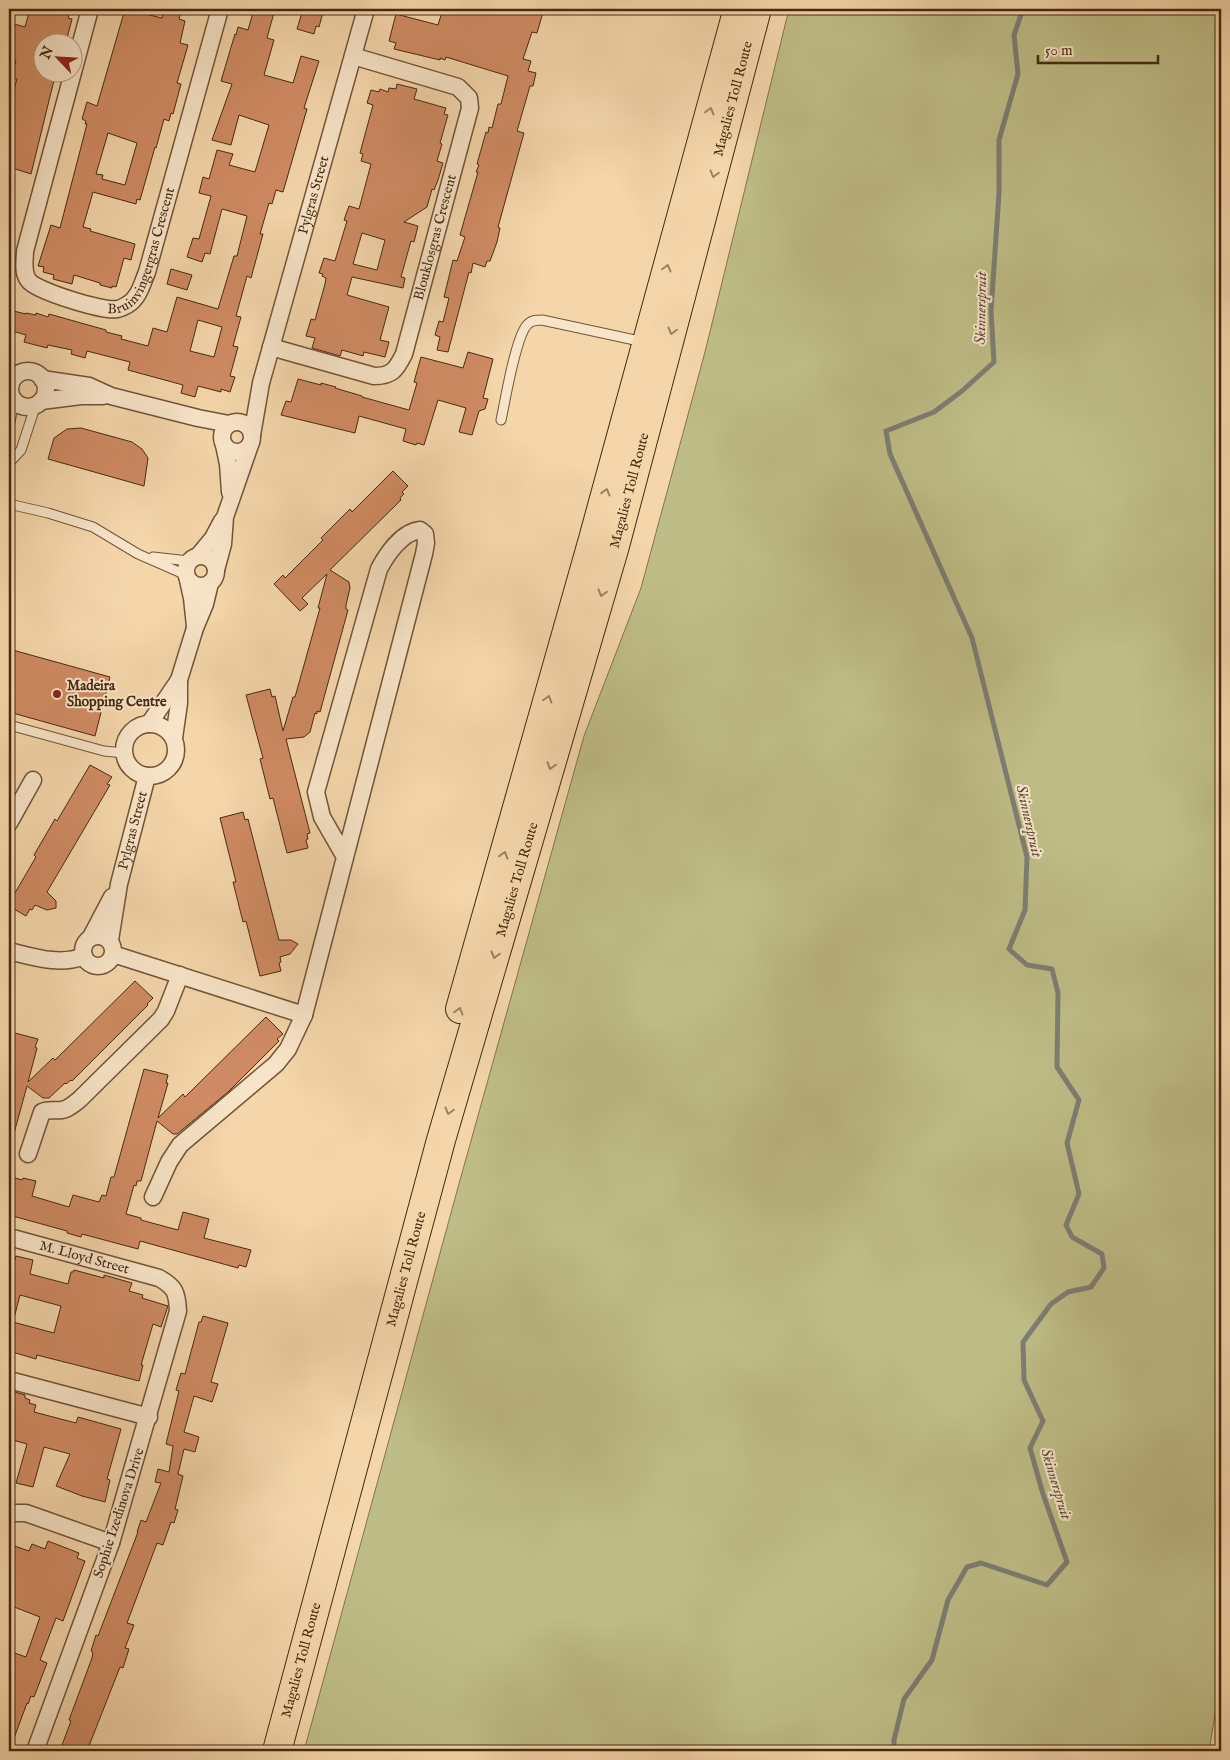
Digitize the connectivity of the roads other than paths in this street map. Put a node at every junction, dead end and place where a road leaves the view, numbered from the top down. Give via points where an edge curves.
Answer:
1 (90, 9) edge
2 (220, 9) edge
3 (366, 9) edge
4 (738, 9) edge
5 (758, 9) edge
6 (353, 56) junction
7 (647, 343) junction
8 (271, 347) junction
9 (13, 373) edge
10 (42, 379) junction
11 (261, 383) junction
12 (111, 396) junction
13 (12, 397) edge
14 (38, 402) junction
15 (198, 418) junction
16 (501, 420) dead end
17 (232, 423) junction
18 (9, 428) edge
19 (251, 440) junction
20 (223, 443) junction
21 (9, 463) edge
22 (230, 497) junction
23 (9, 504) edge
24 (225, 517) junction
25 (142, 555) junction
26 (190, 568) junction
27 (213, 576) junction
28 (195, 628) junction
29 (179, 680) junction
30 (149, 724) junction
31 (9, 725) edge
32 (174, 738) junction
33 (124, 753) junction
34 (147, 776) junction
35 (33, 780) dead end
36 (9, 823) edge
37 (345, 857) junction
38 (119, 884) junction
39 (91, 937) junction
40 (111, 947) junction
41 (9, 951) edge
42 (84, 956) junction
43 (180, 975) junction
44 (304, 1015) junction
45 (28, 1154) dead end
46 (154, 1197) dead end
47 (9, 1237) edge
48 (159, 1278) joint
49 (9, 1380) edge
50 (149, 1417) junction
51 (9, 1513) edge
52 (111, 1543) junction
53 (35, 1751) edge
54 (260, 1751) edge
55 (277, 1751) edge

1 - 2 street, Bruinvingergras Crescent via 25,251 24,269 29,281 43,290 98,308 116,310 129,304 139,292 147,272
3 - 6 street, Pylgras Street
7 -> 4 highway, Magalies Toll Route
5 -> 55 highway, Magalies Toll Route via 615,546 441,1140
6 - 8 street, Pylgras Street
6 - 8 street, Blouklosgras Crescent via 458,87 468,98 470,108 404,354 393,372 374,376
7 - 16 lane via 542,320 528,323 520,337
54 -> 7 highway, Magalies Toll Route via 425,1130
8 - 11 street, Pylgras Street
9 - 10 street via 28,371
9 - 13 street
10 - 12 street via 89,386
10 - 14 street via 45,390
11 - 17 street, Pylgras Street via 245,412
11 - 19 street, Pylgras Street
12 - 14 street
12 - 15 street
13 - 14 street via 25,406
13 - 18 lane
14 - 21 lane via 21,450
15 - 17 street
15 - 20 street
17 - 19 street via 248,426
17 - 20 street via 223,431
19 - 20 street via 237,452
19 - 22 street, Pylgras Street
20 - 22 street, Pylgras Street
22 - 24 street, Pylgras Street
23 - 25 lane via 93,527
24 - 26 street, Pylgras Street
24 - 27 street, Pylgras Street via 223,544
25 - 26 lane
25 - 26 lane
26 - 27 street via 196,586 201,587
26 - 27 street via 208,558 212,561
26 - 28 street, Pylgras Street
27 - 28 street, Pylgras Street
28 - 29 street, Pylgras Street
29 - 30 street, Pylgras Street
29 - 32 street, Pylgras Street
30 - 32 street via 164,727
30 - 33 street via 133,730
31 - 33 lane via 104,751
32 - 34 street via 176,754 169,768
33 - 34 street via 132,768
34 - 38 street, Pylgras Street
35 - 36 street
37 - 37 street via 424,554 426,543 420,530 394,545 379,568 316,792 322,817
37 - 44 street
38 - 39 street, Pylgras Street
38 - 40 street, Pylgras Street
39 - 40 street via 101,935
39 - 42 street via 85,943
40 - 42 street via 108,962 100,966 90,964
40 - 43 street
41 - 42 street via 57,961 73,961
43 - 44 street
43 - 45 street via 166,1012 80,1099 68,1109 42,1112
44 - 46 street via 288,1049 276,1064 180,1145
47 - 48 street, M. Lloyd Street
48 - 50 street, Sophie Izedinova Drive via 172,1285 178,1298 178,1311
49 - 50 street
50 - 52 street, Sophie Izedinova Drive
51 - 52 street via 26,1513
52 - 53 street, Sophie Izedinova Drive

